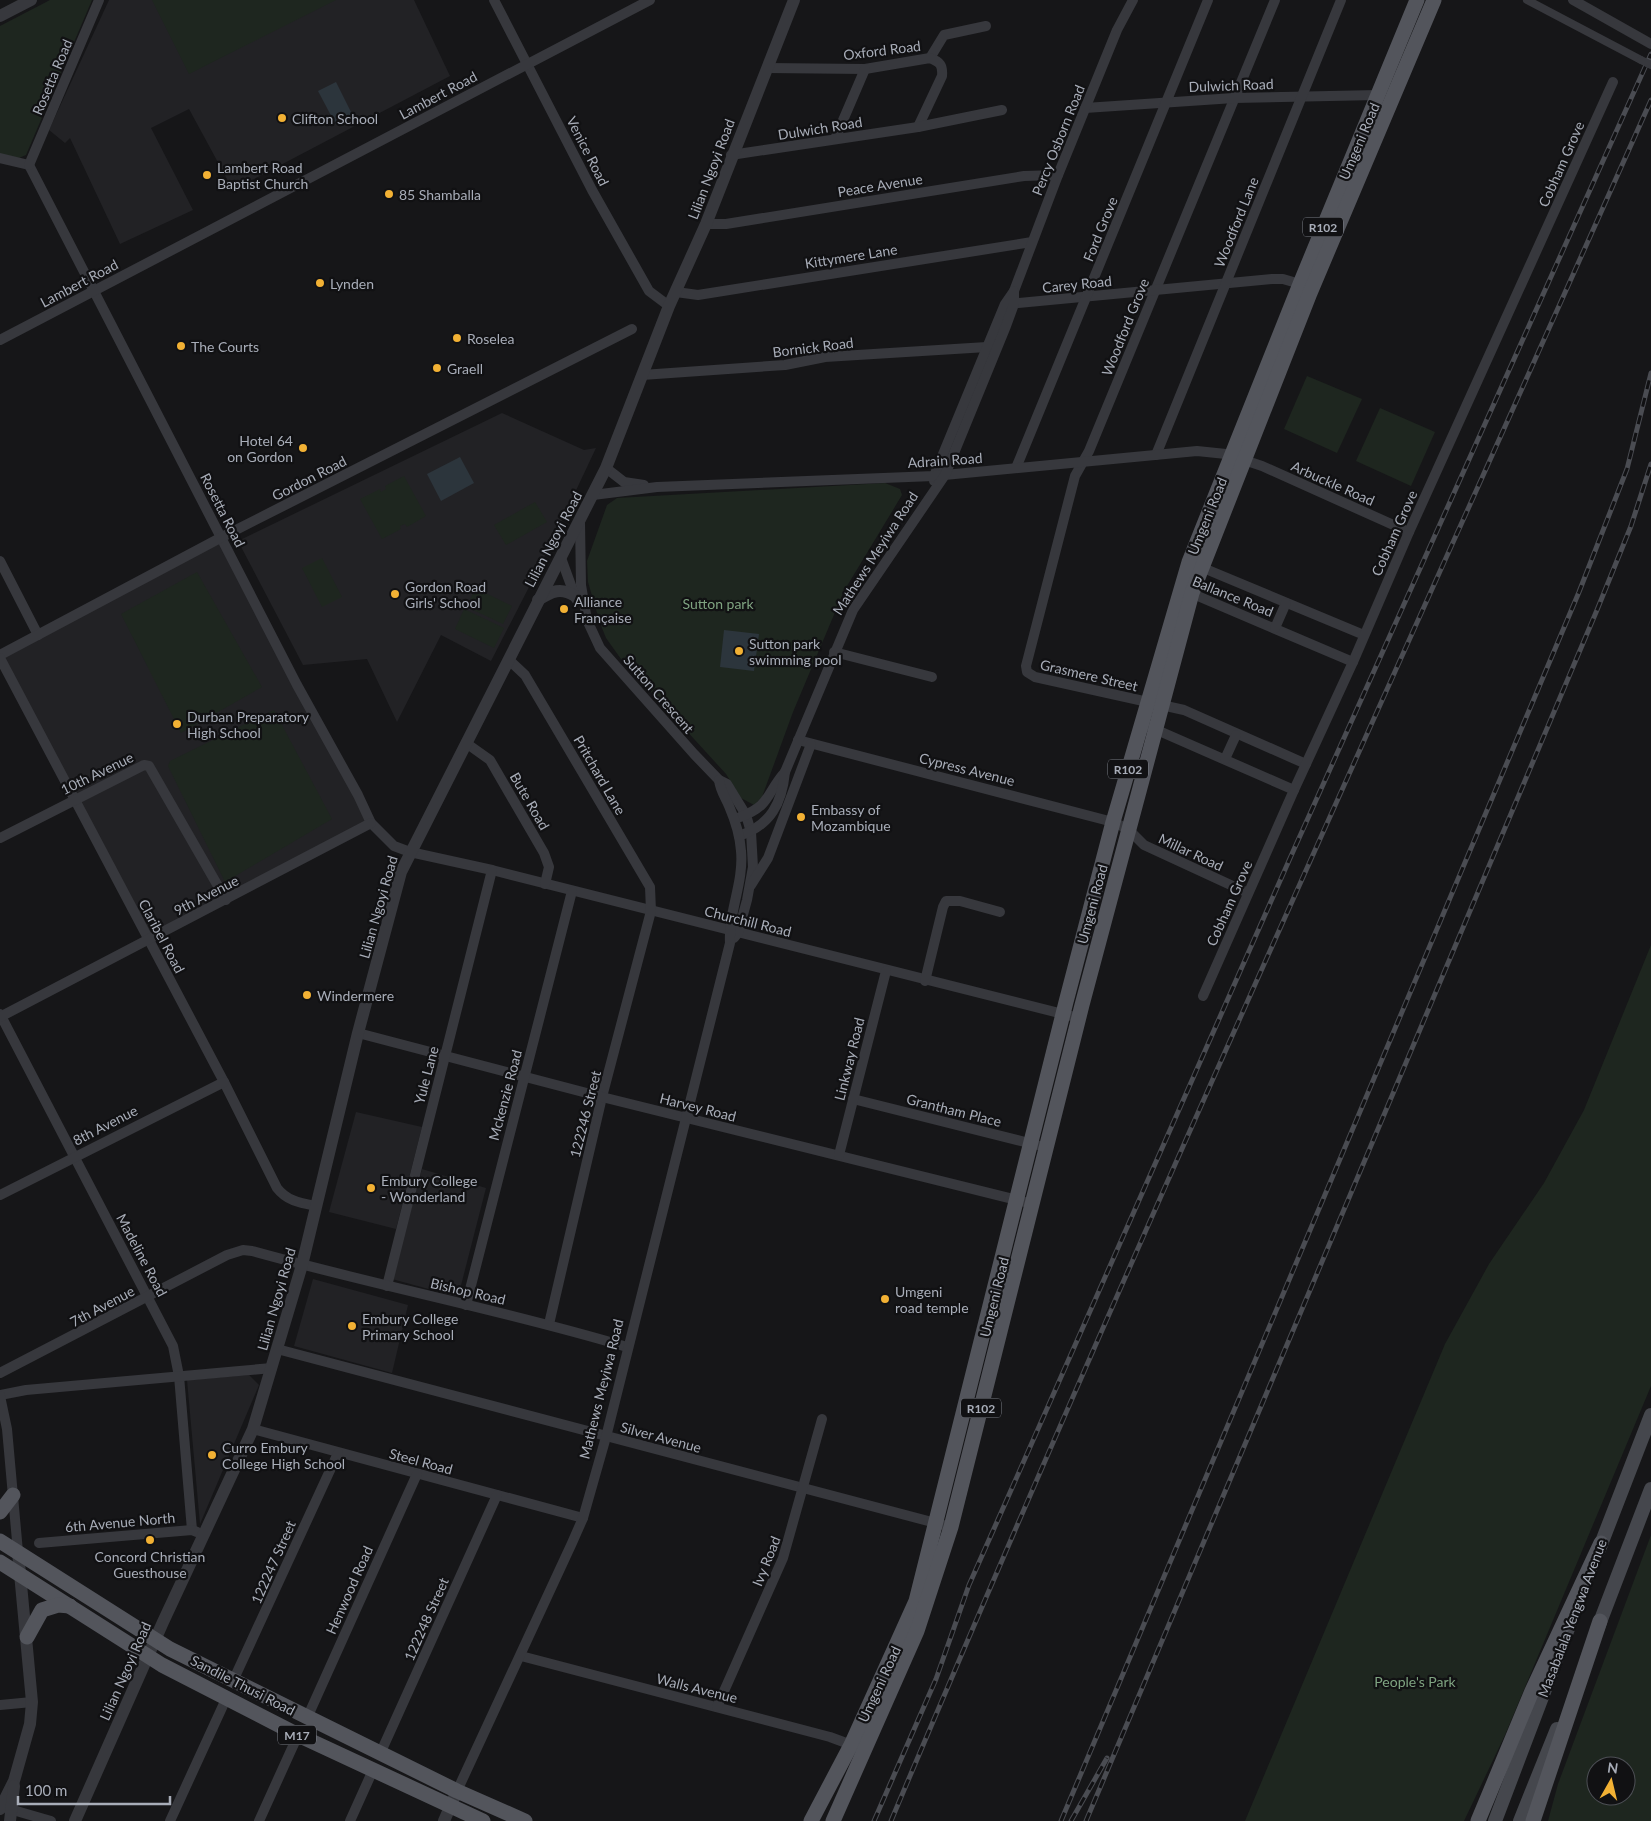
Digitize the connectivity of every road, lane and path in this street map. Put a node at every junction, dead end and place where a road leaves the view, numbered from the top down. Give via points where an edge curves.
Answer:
1 (31, 0) edge
2 (99, 0) edge
3 (494, 0) edge
4 (650, 0) edge
5 (794, 0) edge
6 (1132, 0) edge
7 (1208, 0) edge
8 (1275, 0) edge
9 (1341, 0) edge
10 (1417, 0) edge
11 (1434, 0) edge
12 (1527, 0) edge
13 (1573, 0) edge
14 (0, 16) edge
15 (986, 26) dead end
16 (1651, 44) edge
17 (930, 58) junction
18 (527, 64) junction
19 (1651, 66) edge
20 (767, 68) junction
21 (865, 69) junction
22 (1613, 82) dead end
23 (1378, 95) junction
24 (1302, 96) junction
25 (1234, 98) junction
26 (1166, 102) junction
27 (1085, 108) junction
28 (1002, 110) dead end
29 (918, 127) junction
30 (835, 139) junction
31 (731, 155) junction
32 (0, 158) edge
33 (29, 165) junction
34 (1058, 175) junction
35 (706, 224) junction
36 (1032, 242) junction
37 (1225, 283) junction
38 (1300, 284) junction
39 (1155, 290) junction
40 (94, 291) junction
41 (676, 292) junction
42 (1087, 296) junction
43 (1010, 304) junction
44 (669, 306) junction
45 (632, 329) dead end
46 (0, 340) edge
47 (987, 347) junction
48 (642, 375) junction
49 (1156, 454) junction
50 (1239, 458) junction
51 (1082, 462) junction
52 (606, 468) junction
53 (1016, 468) junction
54 (940, 475) junction
55 (657, 487) junction
56 (593, 495) junction
57 (580, 522) junction
58 (1408, 532) junction
59 (222, 537) junction
60 (560, 558) junction
61 (0, 561) edge
62 (1195, 564) junction
63 (1186, 591) junction
64 (576, 596) junction
65 (538, 600) junction
66 (1286, 603) junction
67 (587, 620) junction
68 (1275, 628) junction
69 (38, 635) junction
70 (1364, 635) junction
71 (834, 652) junction
72 (0, 656) edge
73 (509, 660) junction
74 (1353, 662) junction
75 (1027, 672) joint
76 (932, 677) dead end
77 (1147, 703) junction
78 (1163, 706) junction
79 (1149, 726) junction
80 (1236, 735) junction
81 (798, 740) junction
82 (466, 743) junction
83 (811, 744) junction
84 (1225, 759) junction
85 (1306, 764) junction
86 (785, 772) junction
87 (719, 780) junction
88 (1294, 790) junction
89 (74, 800) junction
90 (746, 815) junction
91 (735, 819) junction
92 (1113, 822) junction
93 (371, 823) junction
94 (1128, 829) junction
95 (751, 832) junction
96 (740, 836) junction
97 (0, 838) edge
98 (410, 852) junction
99 (492, 870) junction
100 (545, 884) junction
101 (750, 887) junction
102 (572, 891) junction
103 (1248, 893) junction
104 (226, 900) junction
105 (651, 911) junction
106 (1000, 912) dead end
107 (734, 932) junction
108 (1086, 932) junction
109 (1101, 936) junction
110 (149, 940) junction
111 (886, 971) junction
112 (925, 981) junction
113 (1203, 996) dead end
114 (1063, 1014) junction
115 (0, 1016) edge
116 (1079, 1018) junction
117 (358, 1033) junction
118 (446, 1056) junction
119 (524, 1077) junction
120 (224, 1082) junction
121 (602, 1098) junction
122 (853, 1099) junction
123 (686, 1118) junction
124 (1032, 1144) junction
125 (1047, 1148) junction
126 (839, 1155) junction
127 (74, 1157) junction
128 (0, 1195) edge
129 (1025, 1203) junction
130 (316, 1206) junction
131 (302, 1265) junction
132 (386, 1286) junction
133 (148, 1297) junction
134 (466, 1305) junction
135 (549, 1324) junction
136 (627, 1347) junction
137 (277, 1349) junction
138 (272, 1368) junction
139 (0, 1373) edge
140 (179, 1376) junction
141 (0, 1396) edge
142 (1651, 1415) edge
143 (822, 1419) dead end
144 (253, 1429) junction
145 (606, 1437) junction
146 (338, 1453) junction
147 (417, 1474) junction
148 (802, 1488) junction
149 (1651, 1489) edge
150 (13, 1495) junction
151 (496, 1495) junction
152 (0, 1512) edge
153 (583, 1518) junction
154 (944, 1525) junction
155 (197, 1532) junction
156 (0, 1541) edge
157 (1601, 1543) junction
158 (39, 1544) dead end
159 (18, 1552) junction
160 (0, 1562) edge
161 (21, 1575) junction
162 (70, 1606) junction
163 (1600, 1621) junction
164 (27, 1637) junction
165 (155, 1640) junction
166 (148, 1656) junction
167 (521, 1656) junction
168 (233, 1682) junction
169 (226, 1699) junction
170 (32, 1702) junction
171 (0, 1705) edge
172 (717, 1707) junction
173 (307, 1718) junction
174 (298, 1735) junction
175 (858, 1747) junction
176 (380, 1754) junction
177 (374, 1770) junction
178 (457, 1791) junction
179 (450, 1806) junction
180 (5, 1810) edge
181 (51, 1821) edge
182 (75, 1821) edge
183 (170, 1821) edge
184 (259, 1821) edge
185 (350, 1821) edge
186 (444, 1821) edge
187 (483, 1821) edge
188 (525, 1821) edge
189 (811, 1821) edge
190 (833, 1821) edge
191 (1478, 1821) edge
192 (1494, 1821) edge
193 (1520, 1821) edge
194 (1533, 1821) edge

1 - 14 street
2 - 33 street, Rosetta Road
3 - 18 street, Venice Road
4 - 18 street, Lambert Road
5 - 20 street, Lilian Ngoyi Road
6 - 27 street, Percy Osborn Road
7 - 26 street, Ford Grove
8 - 25 street, Woodford Grove
9 - 24 street, Woodford Lane
10 - 23 main road, Umgeni Road / R102
11 - 50 main road, Umgeni Road / R102
12 - 19 street, bridge
13 - 16 street
15 - 17 street, Oxford Road via 944,35
17 - 21 street, Oxford Road
17 - 29 street via 942,67 942,76
18 - 40 street, Lambert Road
18 - 44 street, Venice Road via 648,291
20 - 21 street, Oxford Road
20 - 31 street, Lilian Ngoyi Road
21 - 30 street
22 - 58 street, Cobham Grove
23 - 24 street, Dulwich Road
23 - 38 main road, Umgeni Road / R102
24 - 25 street, Dulwich Road
24 - 37 street, Woodford Lane
25 - 26 street, Dulwich Road
25 - 39 street, Woodford Grove
26 - 27 street, Dulwich Road
26 - 42 street, Ford Grove
27 - 34 street, Percy Osborn Road
28 - 29 street, Dulwich Road
29 - 30 street, Dulwich Road
30 - 31 street, Dulwich Road
31 - 35 street, Lilian Ngoyi Road
32 - 33 street
33 - 40 street, Rosetta Road
34 - 35 street, Peace Avenue via 1024,176 726,224
34 - 36 street, Percy Osborn Road
35 - 41 street, Lilian Ngoyi Road
36 - 41 street, Kittymere Lane via 698,295
36 - 43 street, Percy Osborn Road
37 - 38 street, Carey Road via 1283,279
37 - 39 street, Carey Road
37 - 49 street, Woodford Lane
38 - 50 main road, Umgeni Road / R102
39 - 42 street, Carey Road
39 - 51 street, Woodford Grove
40 - 46 street, Lambert Road
40 - 59 street, Rosetta Road
41 - 44 street, Lilian Ngoyi Road
42 - 43 street, Carey Road
42 - 53 street, Ford Grove
43 - 47 street, Percy Osborn Road
43 - 54 street, Percy Osborn Road
44 - 48 street, Lilian Ngoyi Road
45 - 59 street, Gordon Road
47 - 48 street, Bornick Road
47 - 54 street, Percy Osborn Road
48 - 52 street, Lilian Ngoyi Road
49 - 50 street, Adrain Road via 1197,451
49 - 51 street, Adrain Road
50 - 58 street, Arbuckle Road
50 - 62 main road, Umgeni Road / R102
51 - 53 street, Adrain Road
51 - 75 street, Woodford Grove via 1075,476
52 - 55 street, Adrain Road via 624,482
52 - 56 street, Lilian Ngoyi Road
53 - 54 street, Adrain Road
54 - 55 street, Adrain Road
54 - 71 street, Mathews Meyiwa Road via 934,489 853,610
55 - 56 street, Adrain Road
56 - 57 street, Lilian Ngoyi Road
57 - 60 street, Lilian Ngoyi Road
57 - 67 street, Sutton Crescent via 580,574
58 - 70 street, Cobham Grove
59 - 69 street, Gordon Road
59 - 93 street, Rosetta Road
60 - 64 street, Sutton Crescent
60 - 65 street, Lilian Ngoyi Road
61 - 69 street
62 - 63 main road, Umgeni Road / R102
62 - 66 street, Ballance Road
63 - 68 street, Ballance Road
63 - 77 main road, Umgeni Road / R102
63 - 78 main road, Umgeni Road / R102
64 - 65 street via 558,590
64 - 67 street, Sutton Crescent
65 - 73 street, Lilian Ngoyi Road
66 - 68 street, Ballance Road
66 - 70 street, Ballance Road
67 - 87 street, Sutton Crescent via 600,648
68 - 74 street, Ballance Road
69 - 72 street, Gordon Road
70 - 74 street, Cobham Grove
71 - 76 street
71 - 81 street, Mathews Meyiwa Road
72 - 89 street, Claribel Road
73 - 82 street, Lilian Ngoyi Road
73 - 105 street, Pritchard Lane via 525,675 650,887
74 - 85 street, Cobham Grove
75 - 77 street, Grasmere Street via 1035,677
77 - 78 street, Grasmere Street
77 - 79 main road, Umgeni Road / R102
78 - 79 main road, Umgeni Road / R102
78 - 80 street, Grasmere Street via 1184,710
79 - 84 street
79 - 92 main road, Umgeni Road / R102
79 - 94 main road, Umgeni Road / R102
80 - 84 street
80 - 85 street, Grasmere Street
81 - 83 street, Cypress Avenue
81 - 86 street, Mathews Meyiwa Road
82 - 98 street, Lilian Ngoyi Road
82 - 100 street, Bute Road via 490,760 544,853 549,867
83 - 92 street, Cypress Avenue
83 - 101 street via 768,858
84 - 88 street
85 - 88 street, Cobham Grove
86 - 90 street, Mathews Meyiwa Road via 766,803
86 - 95 street, Mathews Meyiwa Road via 774,811 768,821
87 - 90 street, Sutton Crescent via 727,784
87 - 91 street, Sutton Crescent
88 - 103 street, Cobham Grove
89 - 97 street, 10th Avenue
89 - 104 street, 10th Avenue via 138,766 149,766
89 - 110 street, Claribel Road
90 - 91 street, Mathews Meyiwa Road
90 - 95 street, Sutton Crescent
91 - 96 street, Sutton Crescent
92 - 94 street, Cypress Avenue
92 - 108 main road, Umgeni Road / R102
93 - 98 street, Rosetta Road via 388,842
93 - 104 street, 9th Avenue
94 - 103 street, Millar Road via 1144,845
94 - 109 main road, Umgeni Road / R102
95 - 96 street, Mathews Meyiwa Road
95 - 101 street, Mathews Meyiwa Road via 753,867
96 - 107 street, Mathews Meyiwa Road via 741,875
98 - 99 street, Churchill Road
98 - 117 street, Lilian Ngoyi Road via 401,872
99 - 100 street, Churchill Road
99 - 118 street, Yule Lane
100 - 102 street, Churchill Road
101 - 107 street, Mathews Meyiwa Road
102 - 105 street, Churchill Road
102 - 119 street, Mckenzie Road
103 - 113 street, Cobham Grove
104 - 110 street, 9th Avenue
105 - 107 street, Churchill Road
105 - 121 street, 122246 Street
106 - 112 street via 960,901 946,901
107 - 111 street, Churchill Road
107 - 123 street, Mathews Meyiwa Road
108 - 109 main road
108 - 114 main road, Umgeni Road / R102
109 - 116 main road, Umgeni Road / R102
110 - 115 street, 9th Avenue
110 - 120 street, Claribel Road
111 - 112 street, Churchill Road
111 - 122 street, Linkway Road
112 - 114 street, Churchill Road
114 - 116 street, Churchill Road
114 - 124 main road, Umgeni Road / R102
115 - 127 street, Madeline Road
116 - 125 main road, Umgeni Road / R102
117 - 118 street, Harvey Road
117 - 130 street, Lilian Ngoyi Road
118 - 119 street, Harvey Road
118 - 132 street, Yule Lane
119 - 121 street, Harvey Road
119 - 134 street, Mckenzie Road
120 - 127 street, 8th Avenue
120 - 130 street, Claribel Road via 276,1188 292,1201
121 - 123 street, Harvey Road
121 - 135 street, 122246 Street
122 - 124 street, Grantham Place
122 - 126 street, Linkway Road
123 - 126 street, Harvey Road
123 - 136 street, Mathews Meyiwa Road
124 - 125 street, Grantham Place
124 - 129 main road, Umgeni Road / R102
125 - 129 main road, Umgeni Road / R102
126 - 129 street, Harvey Road
127 - 128 street, 8th Avenue
127 - 133 street, Madeline Road
129 - 154 main road, Umgeni Road / R102
130 - 131 street, Lilian Ngoyi Road
131 - 132 street, Bishop Road
131 - 133 street, 7th Avenue via 243,1250
131 - 137 street, Lilian Ngoyi Road
132 - 134 street, Bishop Road
133 - 139 street, 7th Avenue
133 - 140 street, Madeline Road via 173,1346
134 - 135 street, Bishop Road
135 - 136 street, Bishop Road
136 - 145 street, Mathews Meyiwa Road
137 - 138 street, Lilian Ngoyi Road
137 - 145 street, Silver Avenue
138 - 140 street
138 - 144 street, Lilian Ngoyi Road
140 - 141 street via 26,1390
140 - 155 street, Madeline Road
141 - 150 street via 7,1429
142 - 157 main road, Masabalala Yengwa Avenue
143 - 148 street, Ivy Road
144 - 146 street, Steel Road
144 - 155 street, Lilian Ngoyi Road
145 - 148 street, Silver Avenue
145 - 153 street, Mathews Meyiwa Road
146 - 147 street, Steel Road
146 - 168 street, 122247 Street
147 - 151 street, Steel Road
147 - 173 street, Henwood Road
148 - 154 street, Silver Avenue
148 - 172 street, Ivy Road via 783,1558
149 - 163 main road, Masabalala Yengwa Avenue
150 - 152 main road
150 - 159 street
151 - 153 street, Steel Road
151 - 176 street, 122248 Street
153 - 167 street, Mathews Meyiwa Road
154 - 175 main road, Umgeni Road / R102 via 917,1631
155 - 158 street, 6th Avenue North
155 - 165 street, Lilian Ngoyi Road
156 - 159 main road, Sandile Thusi Road / M17
157 - 191 main road via 1532,1691
157 - 192 main road, Masabalala Yengwa Avenue
159 - 161 street
159 - 165 main road, Sandile Thusi Road / M17
160 - 161 main road, Sandile Thusi Road / M17
161 - 162 main road, Sandile Thusi Road / M17
161 - 164 street
162 - 164 main road via 58,1605 42,1610
162 - 166 main road, Sandile Thusi Road / M17
163 - 193 main road, Masabalala Yengwa Avenue
163 - 194 main road
164 - 170 street
165 - 166 street, Lilian Ngoyi Road
165 - 168 main road, Sandile Thusi Road / M17
166 - 169 main road, Sandile Thusi Road / M17
166 - 182 street, Lilian Ngoyi Road
167 - 172 street, Walls Avenue
167 - 178 street, Mathews Meyiwa Road
168 - 173 main road, Sandile Thusi Road / M17
169 - 174 main road, Sandile Thusi Road / M17
169 - 183 street
170 - 171 street
170 - 180 street via 29,1731
172 - 175 street, Walls Avenue
173 - 176 main road, Sandile Thusi Road / M17
174 - 177 main road, Sandile Thusi Road / M17
174 - 184 street
175 - 189 main road, Umgeni Road / R102
175 - 190 main road, Umgeni Road / R102
176 - 178 main road, Sandile Thusi Road / M17
177 - 179 main road, Sandile Thusi Road / M17
177 - 185 street
178 - 179 street, Mathews Meyiwa Road
178 - 188 main road, Sandile Thusi Road / M17
179 - 186 street, Mathews Meyiwa Road
179 - 187 main road, Sandile Thusi Road / M17
180 - 181 street

